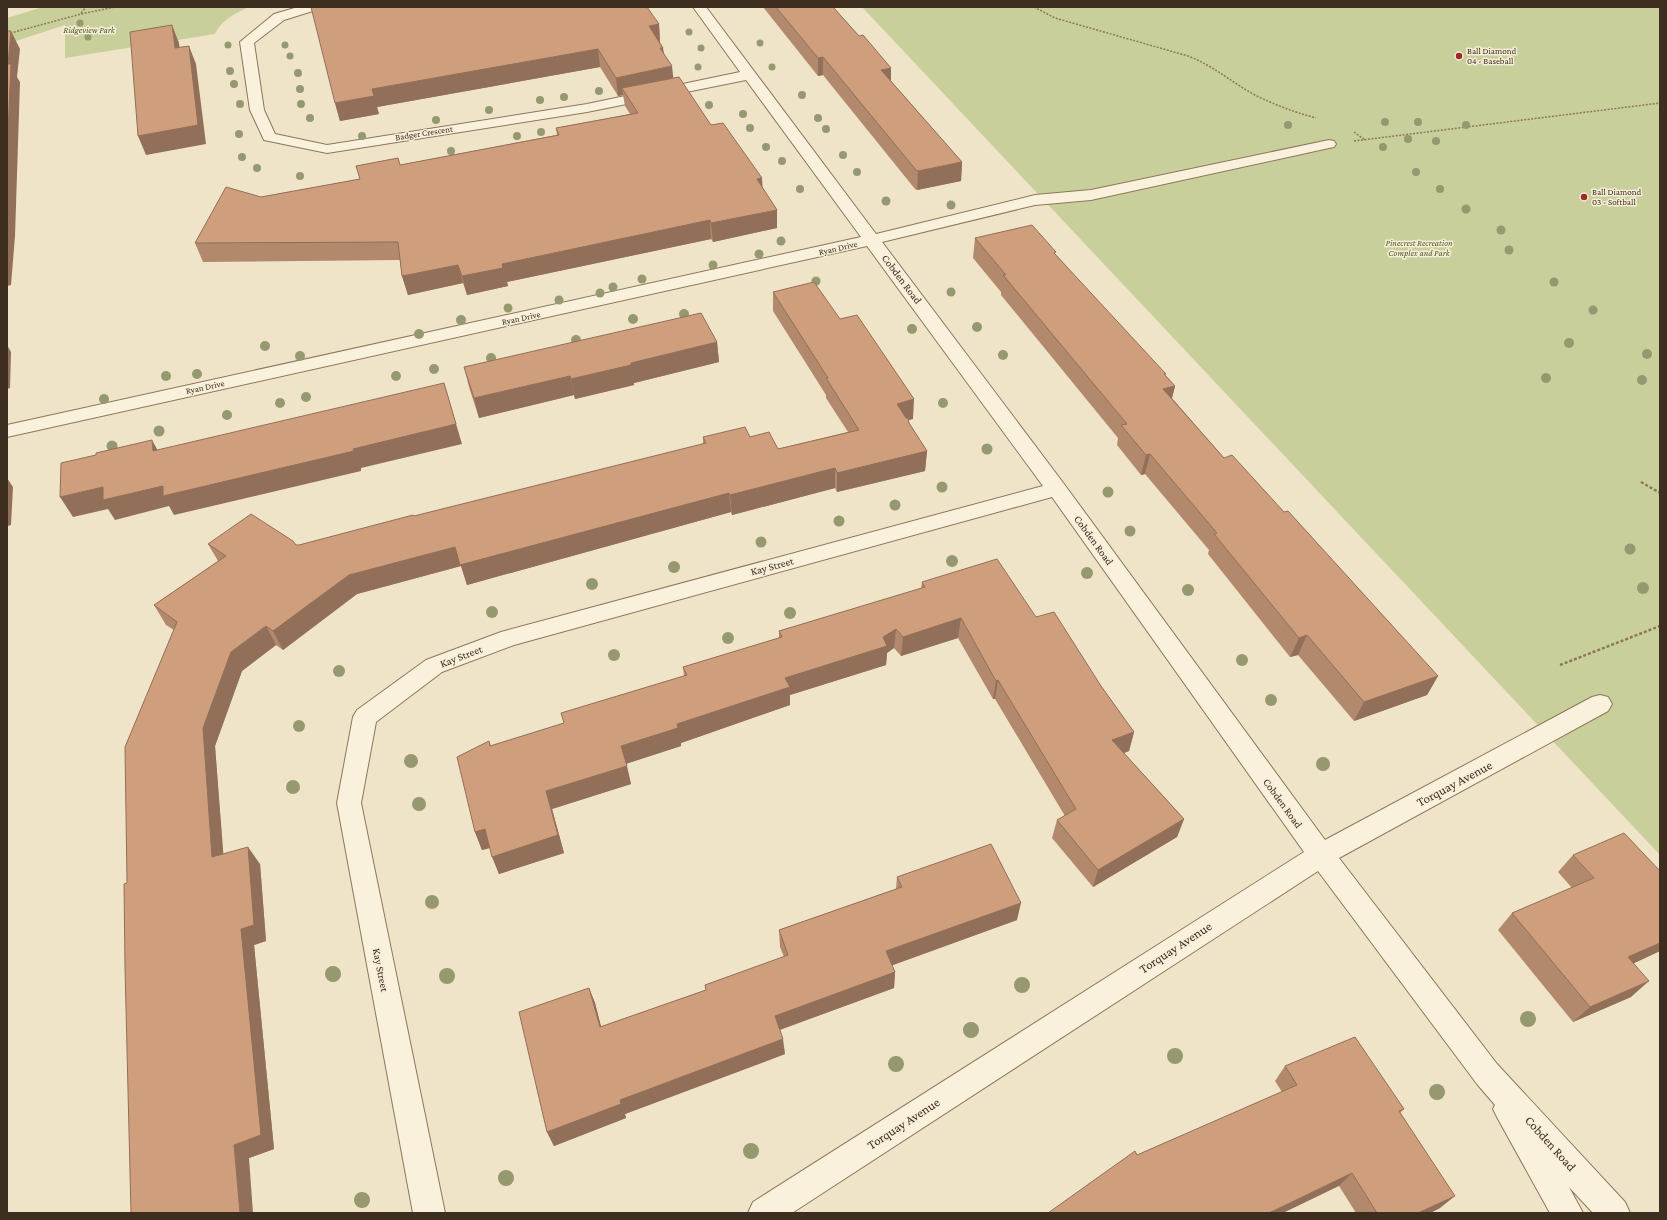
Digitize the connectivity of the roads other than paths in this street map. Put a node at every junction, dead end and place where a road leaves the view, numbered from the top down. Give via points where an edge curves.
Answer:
1 (311, 7) edge
2 (699, 7) edge
3 (748, 75) junction
4 (1329, 144) road end
5 (873, 240) junction
6 (7, 431) edge
7 (1057, 489) junction
8 (1600, 704) dead end
9 (1321, 854) junction
10 (1487, 1074) junction
11 (429, 1213) edge
12 (764, 1213) edge
13 (1567, 1213) edge
14 (1614, 1213) edge

1 - 3 street, Badger Crescent via 279,17 247,42 257,110 270,137 327,148 587,108
2 - 3 street, Cobden Road
3 - 5 street, Cobden Road
4 - 5 street, Ryan Drive via 1091,195 1035,200
5 - 6 street, Ryan Drive
5 - 7 street, Cobden Road
7 - 9 street, Cobden Road
7 - 11 street, Kay Street via 509,638 434,666 365,717 349,803
8 - 9 street, Torquay Avenue
9 - 10 street, Cobden Road
9 - 12 street, Torquay Avenue
10 - 13 street, Cobden Road
10 - 14 street, Cobden Road

